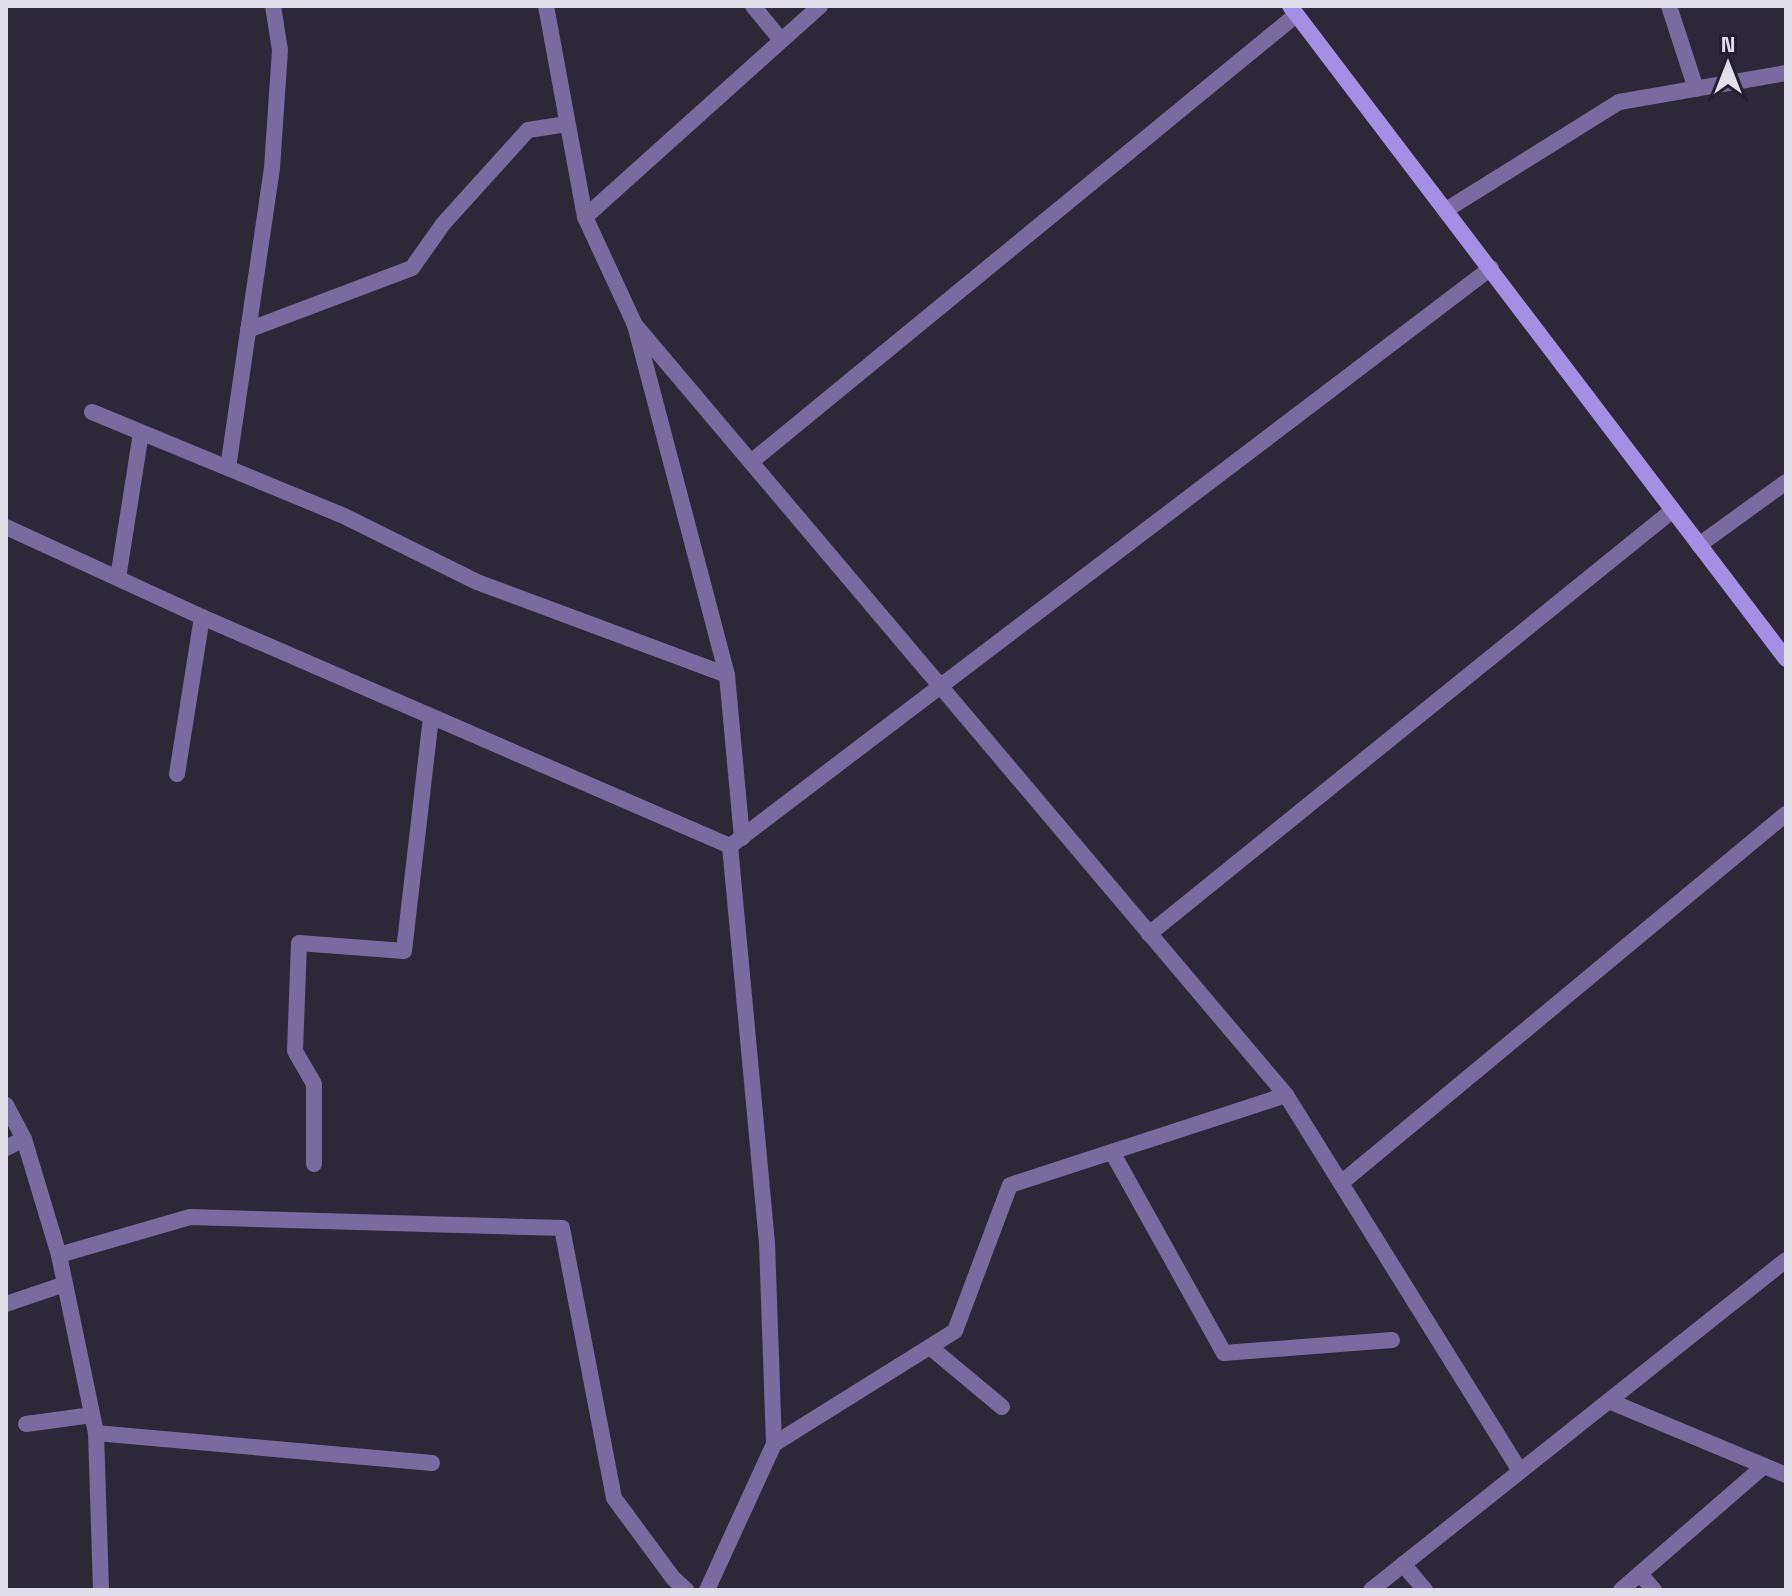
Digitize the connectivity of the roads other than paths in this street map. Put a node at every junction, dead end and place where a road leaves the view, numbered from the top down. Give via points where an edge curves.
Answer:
1 (273, 6) edge
2 (546, 6) edge
3 (753, 6) edge
4 (820, 6) edge
5 (1669, 6) edge
6 (1293, 10) edge
7 (781, 40) junction
8 (1786, 73) edge
9 (1696, 89) junction
10 (567, 124) junction
11 (1446, 210) junction
12 (585, 217) junction
13 (1491, 268) junction
14 (635, 325) junction
15 (248, 330) junction
16 (92, 412) dead end
17 (141, 433) junction
18 (751, 462) junction
19 (228, 468) junction
20 (1786, 482) edge
21 (1673, 510) junction
22 (6, 527) edge
23 (1699, 545) junction
24 (118, 578) junction
25 (202, 617) junction
26 (1786, 659) edge
27 (727, 675) junction
28 (941, 688) junction
29 (431, 717) junction
30 (177, 774) dead end
31 (1786, 814) edge
32 (736, 842) junction
33 (1149, 934) junction
34 (1286, 1095) junction
35 (6, 1105) edge
36 (24, 1139) junction
37 (6, 1148) edge
38 (1112, 1152) junction
39 (314, 1164) dead end
40 (1341, 1183) junction
41 (59, 1255) junction
42 (1786, 1260) edge
43 (65, 1284) junction
44 (6, 1304) edge
45 (1392, 1340) dead end
46 (930, 1347) junction
47 (1609, 1401) junction
48 (1002, 1407) dead end
49 (92, 1415) junction
50 (26, 1424) dead end
51 (96, 1433) junction
52 (774, 1444) junction
53 (432, 1463) dead end
54 (1764, 1466) junction
55 (1520, 1471) junction
56 (1786, 1475) edge
57 (1403, 1564) junction
58 (1640, 1574) junction
59 (101, 1590) edge
60 (686, 1590) edge
61 (707, 1590) edge
62 (1371, 1590) edge
63 (1425, 1590) edge
64 (1621, 1590) edge
65 (1654, 1590) edge

1 - 15 street via 280,50 272,168
2 - 10 street
3 - 7 street
4 - 7 street
5 - 9 street
6 - 11 main road
6 - 18 street
7 - 12 street
8 - 9 street
9 - 11 street via 1619,102
10 - 12 street
10 - 15 street via 528,130 443,224 412,268
11 - 13 main road
12 - 14 street
13 - 21 main road
13 - 28 street
14 - 18 street
14 - 27 street
15 - 19 street
16 - 17 street
17 - 19 street
17 - 24 street
18 - 28 street
19 - 27 street via 344,516 477,582
20 - 23 street
21 - 23 main road
21 - 33 street
22 - 24 street
23 - 26 main road
24 - 25 street
25 - 29 street
25 - 30 street
27 - 32 street
28 - 32 street
28 - 33 street
29 - 32 street
29 - 39 street via 404,951 299,943 295,1051 314,1084
31 - 40 street
32 - 52 street via 767,1243
33 - 34 street
34 - 38 street
34 - 40 street
35 - 36 street
36 - 37 street
36 - 41 street
38 - 45 street via 1224,1353
38 - 46 street via 1010,1185 955,1331
40 - 55 street
41 - 43 street
41 - 60 street via 190,1217 562,1228 614,1498
42 - 47 street
43 - 44 street
43 - 49 street
46 - 48 street
46 - 52 street
47 - 54 street
47 - 55 street
49 - 50 street
49 - 51 street
51 - 53 street
51 - 59 street
52 - 61 street
54 - 56 street
54 - 58 street
55 - 57 street
57 - 62 street
57 - 63 street
58 - 64 street
58 - 65 street

